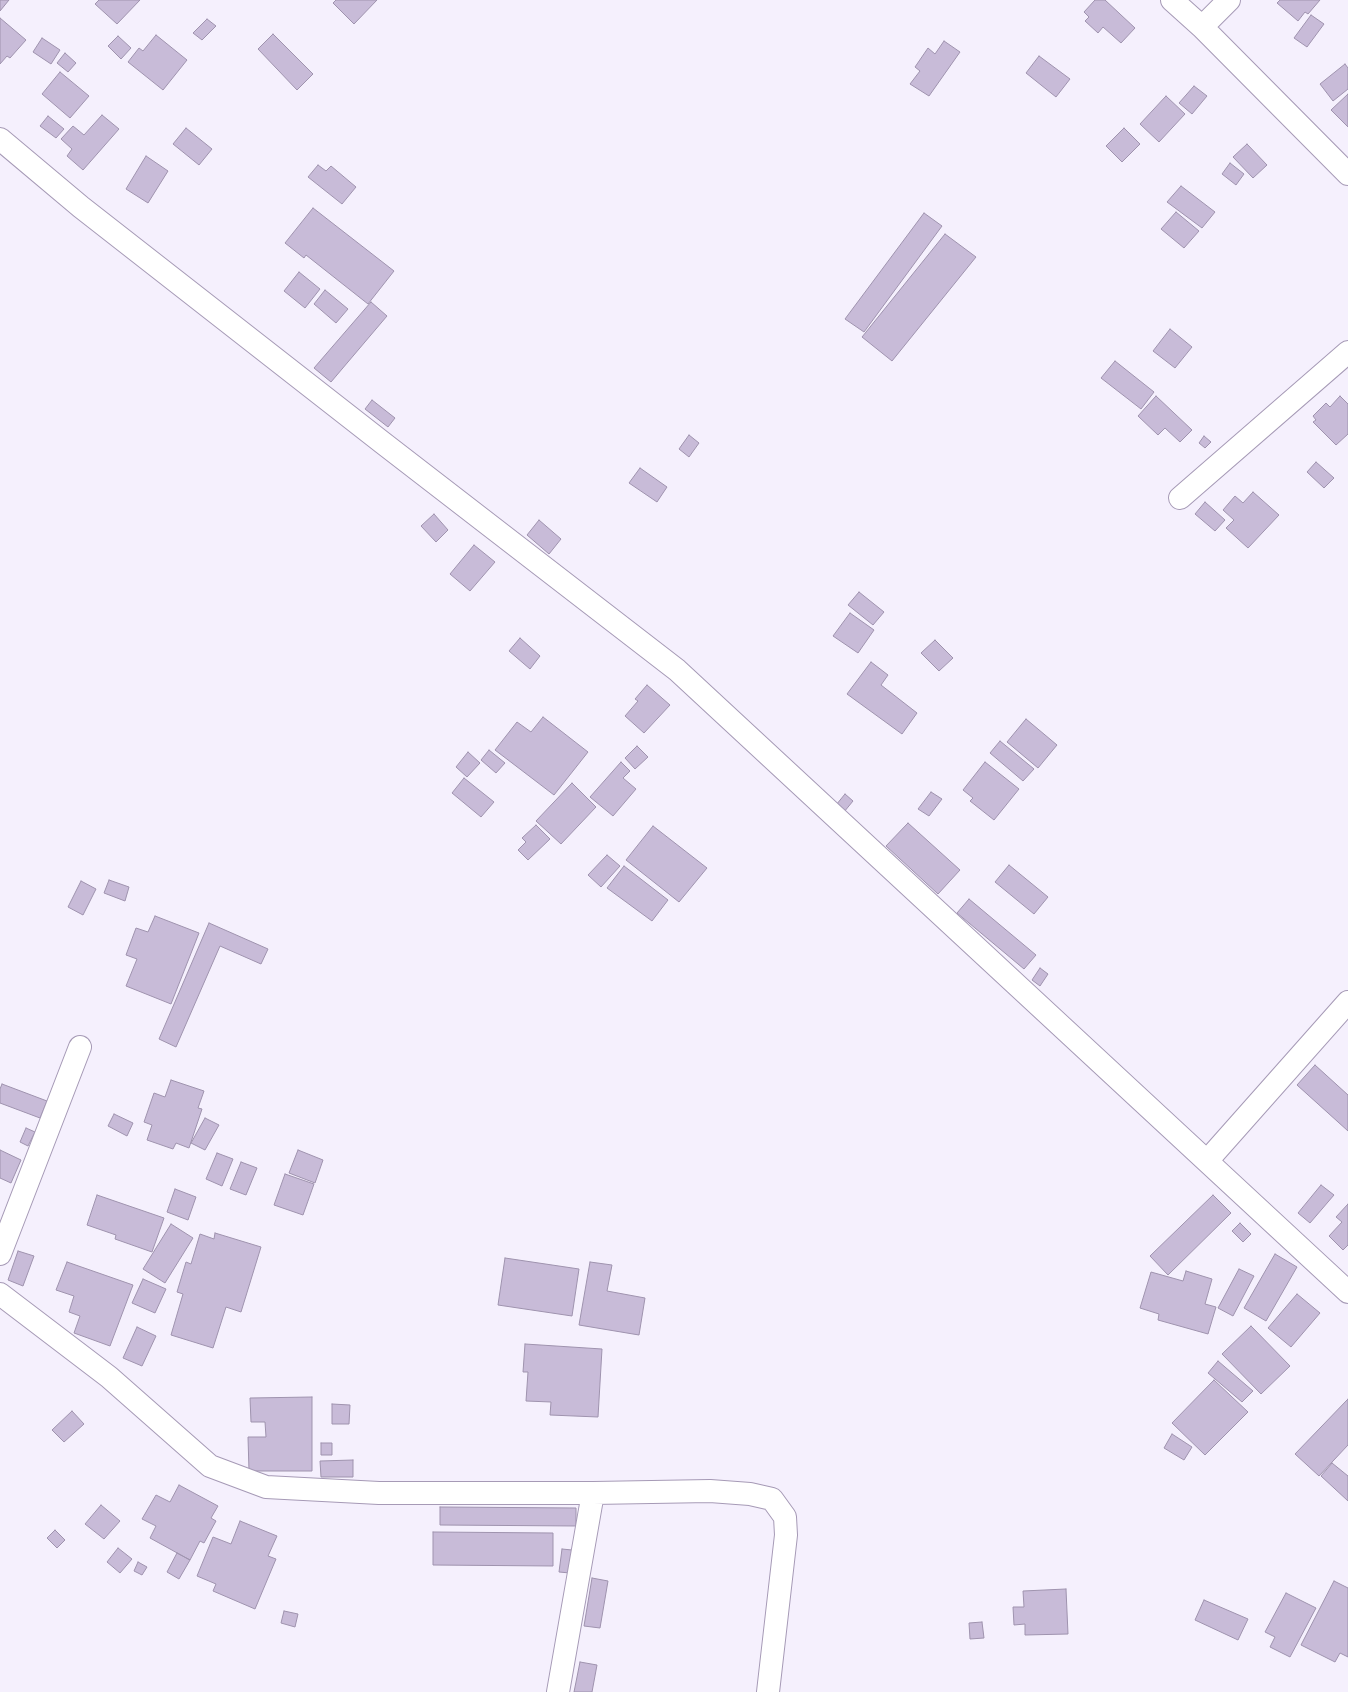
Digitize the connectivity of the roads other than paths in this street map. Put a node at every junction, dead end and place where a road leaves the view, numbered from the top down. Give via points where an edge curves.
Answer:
1 (1172, 0) edge
2 (1229, 0) edge
3 (1202, 27) junction
4 (0, 139) edge
5 (1348, 174) edge
6 (1348, 352) edge
7 (1180, 498) dead end
8 (1348, 1002) edge
9 (80, 1047) dead end
10 (1207, 1161) junction
11 (0, 1254) edge
12 (1348, 1292) edge
13 (0, 1294) edge
14 (593, 1494) junction
15 (558, 1692) edge
16 (768, 1692) edge

1 - 3 street
2 - 3 street
3 - 5 street
4 - 10 street via 100,222 678,670
6 - 7 street
8 - 10 street
9 - 11 street
10 - 12 street
13 - 14 street via 109,1377 210,1466 266,1487 379,1493
14 - 15 street
14 - 16 street via 710,1491 750,1494 772,1499 785,1517 786,1535

